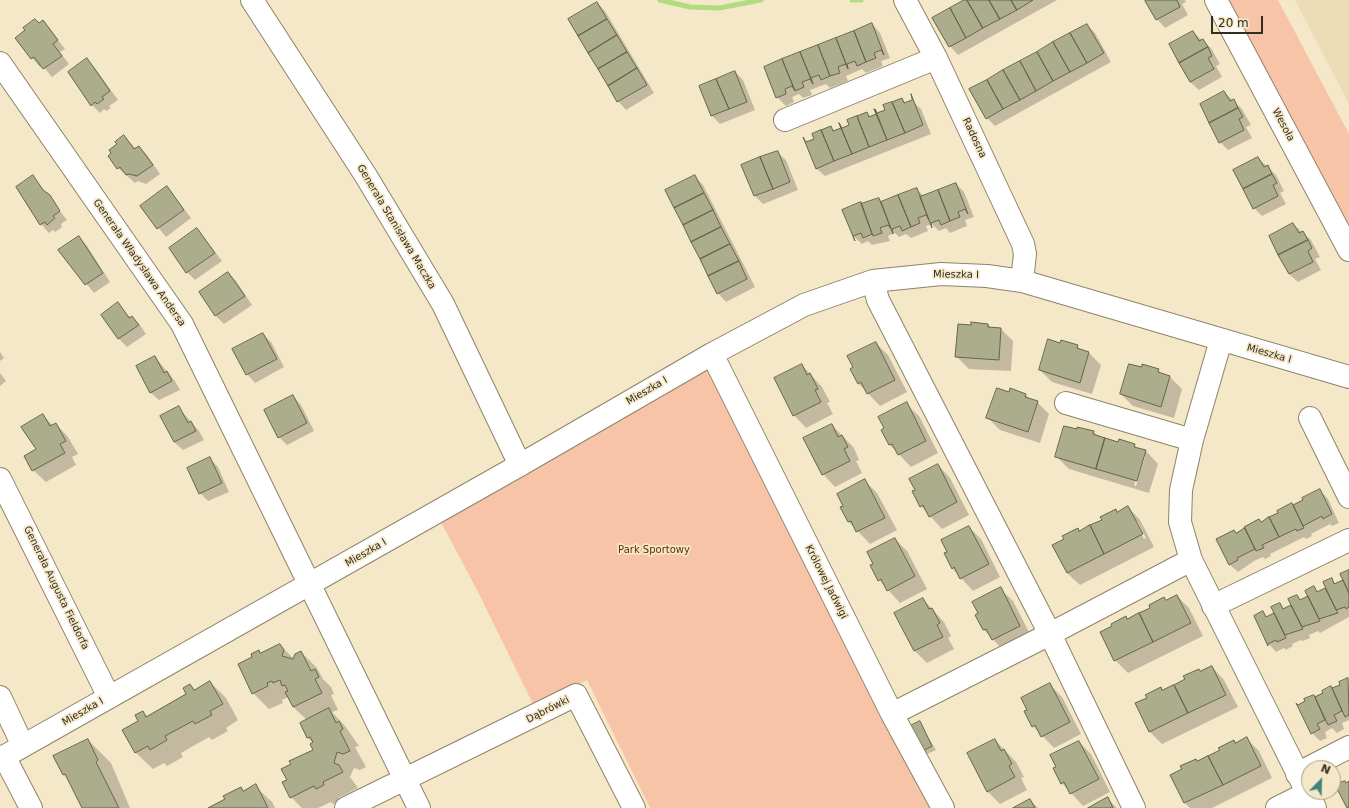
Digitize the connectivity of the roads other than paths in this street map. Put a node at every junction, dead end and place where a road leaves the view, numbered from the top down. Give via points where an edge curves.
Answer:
1 (252, 0) edge
2 (905, 0) edge
3 (1216, 0) edge
4 (936, 58) junction
5 (0, 63) edge
6 (785, 120) dead end
7 (1349, 250) edge
8 (872, 281) junction
9 (1022, 281) junction
10 (1221, 340) junction
11 (712, 354) junction
12 (1349, 377) edge
13 (1066, 403) dead end
14 (1310, 418) dead end
15 (1192, 440) junction
16 (520, 465) junction
17 (0, 479) edge
18 (1349, 497) edge
19 (1349, 540) edge
20 (1191, 560) junction
21 (310, 584) junction
22 (1213, 606) junction
23 (1050, 634) junction
24 (0, 697) edge
25 (109, 697) junction
26 (892, 714) junction
27 (23, 746) junction
28 (1349, 747) edge
29 (2, 758) edge
30 (1297, 774) junction
31 (405, 778) junction
32 (1311, 801) edge
33 (1280, 807) edge
34 (31, 808) edge
35 (346, 808) edge
36 (419, 808) edge
37 (634, 808) edge
38 (943, 808) edge
39 (1134, 808) edge

1 - 16 street, Generała Stanisława Maczka via 366,176 442,304
2 - 4 street, Radosna
3 - 7 street, Wesoła
4 - 6 street
4 - 9 street, Radosna via 1023,244 1025,254
5 - 21 street, Generała Władysława Andersa via 182,324
8 - 9 street, Mieszka I via 941,274
8 - 11 street, Mieszka I via 804,305
8 - 23 street via 878,300
9 - 10 street, Mieszka I
10 - 12 street, Mieszka I
10 - 15 street
11 - 16 street, Mieszka I
11 - 26 street, Królowej Jadwigi
13 - 15 street
14 - 18 street
15 - 20 street via 1181,490 1180,514
16 - 21 street, Mieszka I
17 - 25 street, Generała Augusta Fieldorfa
19 - 22 street
20 - 22 street
20 - 23 street
21 - 25 street, Mieszka I
21 - 31 street
22 - 30 street
23 - 26 street
23 - 39 street
24 - 27 street
25 - 27 street, Mieszka I
26 - 38 street, Królowej Jadwigi
27 - 29 street, Mieszka I
28 - 30 street
29 - 34 street
30 - 32 street
31 - 35 street
31 - 36 street
31 - 37 street, Dąbrówki via 576,695
32 - 33 street

